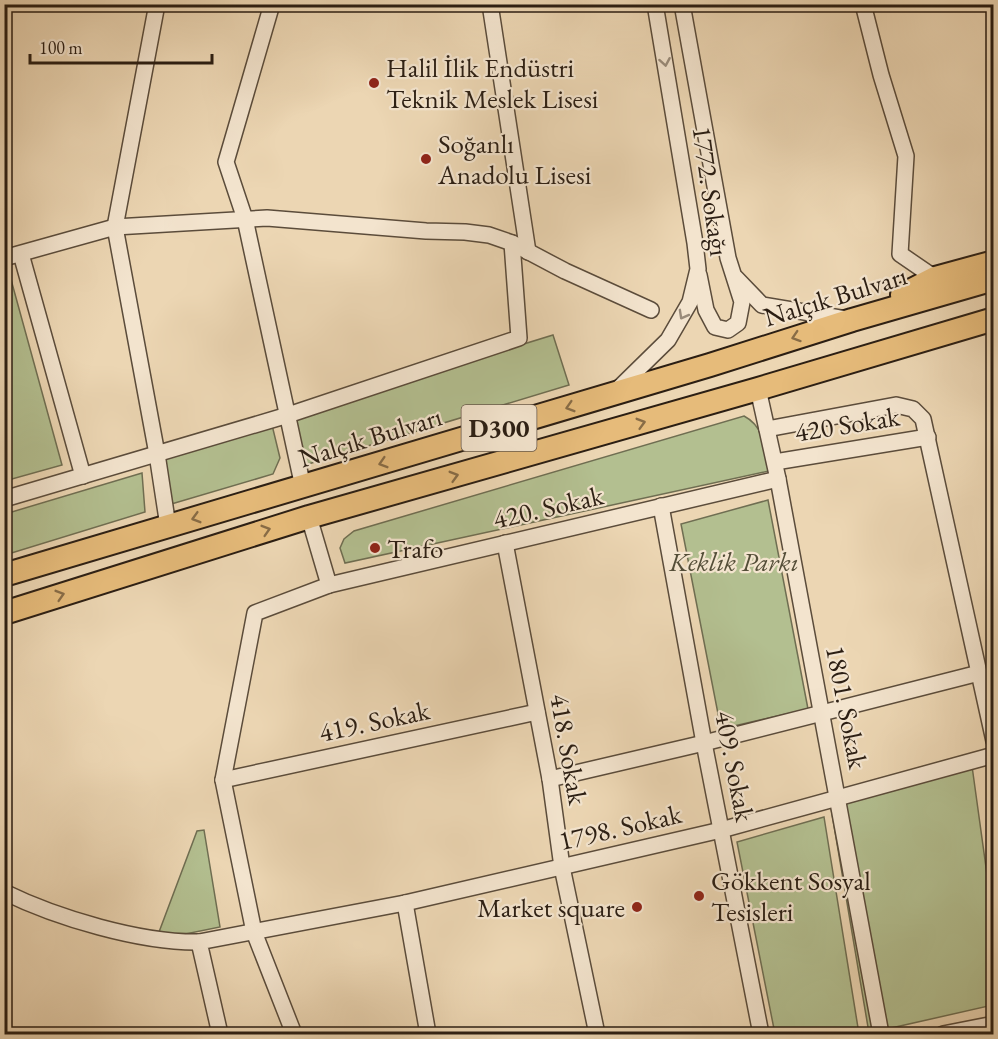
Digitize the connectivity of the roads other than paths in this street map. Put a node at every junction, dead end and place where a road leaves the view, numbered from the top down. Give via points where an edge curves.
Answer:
1 (158, 4) edge
2 (272, 4) edge
3 (490, 4) edge
4 (655, 4) edge
5 (682, 4) edge
6 (863, 4) edge
7 (244, 219) junction
8 (115, 227) junction
9 (512, 243) junction
10 (528, 252) junction
11 (21, 254) junction
12 (4, 258) edge
13 (993, 262) edge
14 (698, 268) junction
15 (734, 276) junction
16 (935, 278) junction
17 (993, 279) edge
18 (651, 310) dead end
19 (993, 319) edge
20 (852, 320) junction
21 (758, 389) junction
22 (614, 394) junction
23 (288, 415) junction
24 (767, 429) junction
25 (928, 437) junction
26 (157, 454) junction
27 (775, 462) junction
28 (83, 476) junction
29 (778, 479) junction
30 (303, 487) junction
31 (4, 499) edge
32 (661, 506) junction
33 (309, 517) junction
34 (168, 526) junction
35 (505, 543) junction
36 (4, 575) edge
37 (329, 585) junction
38 (4, 613) edge
39 (979, 673) junction
40 (537, 712) junction
41 (822, 712) junction
42 (993, 741) edge
43 (704, 743) junction
44 (993, 755) edge
45 (550, 779) junction
46 (223, 780) junction
47 (838, 798) junction
48 (721, 830) junction
49 (562, 867) junction
50 (4, 892) edge
51 (405, 903) junction
52 (254, 932) junction
53 (199, 942) junction
54 (993, 1024) edge
55 (220, 1035) edge
56 (294, 1035) edge
57 (428, 1035) edge
58 (597, 1035) edge
59 (761, 1035) edge
60 (880, 1035) edge
61 (943, 1035) edge

1 - 8 street
2 - 7 street via 226,162
3 - 10 street
4 -> 14 street, 1772. Sokağı
5 - 15 street, 1772. Sokağı
6 - 16 street via 906,156 900,254
7 - 8 street
7 - 9 street via 302,219 477,233
7 - 23 street
8 - 11 street
8 - 26 street
9 - 10 street
9 - 23 street via 519,339
10 - 18 street
11 - 12 street
11 - 28 street
13 - 16 highway
14 - 15 street via 706,310 715,327 728,330 738,323 742,302
14 -> 22 street, 1772. Sokağı via 690,302 668,340
15 - 20 street, 1772. Sokağı via 762,305
16 - 20 highway
17 - 20 highway, Nalçık Bulvarı / D300
19 - 21 highway, D300
20 -> 22 highway, Nalçık Bulvarı / D300
21 - 24 street, 1801. Sokak
33 -> 21 highway, D300
22 -> 30 highway, Nalçık Bulvarı / D300
23 - 26 street
23 - 30 street
24 - 25 street via 902,405 919,413
24 - 27 street, 1801. Sokak
25 - 27 street, 420 Sokak
25 - 39 street
26 - 28 street
26 - 34 street
27 - 29 street, 1801. Sokak
28 - 31 street
29 - 32 street, 420. Sokak
29 - 41 street, 1801. Sokak
30 -> 34 highway, Nalçık Bulvarı / D300
32 - 35 street, 420. Sokak
32 - 43 street, 409. Sokak
33 - 37 street
38 -> 33 highway, D300
34 - 36 highway, Nalçık Bulvarı / D300
35 - 37 street, 420. Sokak
35 - 40 street, 418. Sokak
37 - 46 street, 420. Sokak via 255,613
39 - 41 street
39 - 42 street
40 - 45 street, 418. Sokak
40 - 46 street, 419. Sokak
41 - 43 street
41 - 47 street, 1801. Sokak
43 - 45 street
43 - 48 street, 409. Sokak
44 - 47 street, 1798. Sokak
45 - 49 street, 418. Sokak
46 - 52 street
47 - 48 street, 1798. Sokak
47 - 60 street, 1801. Sokak
48 - 49 street, 1798. Sokak
48 - 59 street, 409. Sokak
49 - 51 street, 1798. Sokak
49 - 58 street, 418. Sokak
50 - 53 street, 1798. Sokak via 71,918 136,935
51 - 52 street, 1798. Sokak
51 - 57 street
52 - 53 street, 1798. Sokak
52 - 56 street
53 - 55 street
54 - 61 street

